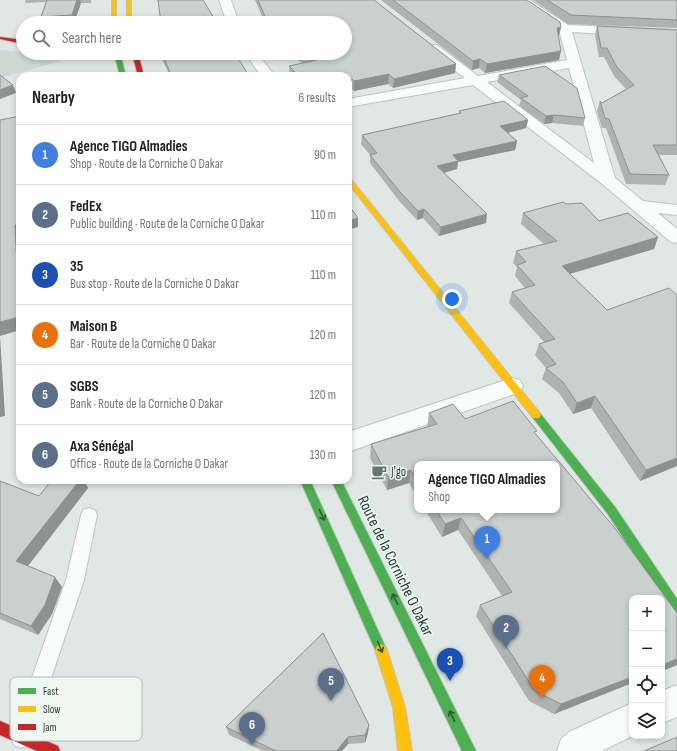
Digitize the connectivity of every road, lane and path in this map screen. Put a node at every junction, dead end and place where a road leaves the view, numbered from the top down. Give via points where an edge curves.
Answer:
1 (114, 0) edge
2 (129, 0) edge
3 (225, 0) edge
4 (522, 0) edge
5 (114, 16) edge
6 (130, 16) edge
7 (231, 16) edge
8 (565, 28) junction
9 (677, 34) edge
10 (419, 37) edge
11 (0, 38) edge
12 (16, 41) edge
13 (119, 60) edge
14 (137, 60) edge
15 (256, 60) edge
16 (574, 63) junction
17 (122, 72) edge
18 (140, 72) edge
19 (265, 72) edge
20 (475, 81) junction
21 (352, 102) edge
22 (607, 180) junction
23 (352, 184) edge
24 (639, 206) junction
25 (677, 210) edge
26 (677, 238) edge
27 (512, 386) junction
28 (352, 441) edge
29 (307, 484) edge
30 (338, 484) edge
31 (89, 515) dead end
32 (677, 609) edge
33 (42, 677) edge
34 (677, 701) edge
35 (665, 706) edge
36 (629, 720) edge
37 (0, 728) edge
38 (10, 733) edge
39 (28, 741) edge
40 (53, 751) edge
41 (405, 751) edge
42 (469, 751) edge
43 (573, 751) edge

1 - 5 main road
2 - 6 main road
3 - 7 street
4 - 8 street
8 - 9 street
8 - 16 street
10 - 20 street
11 - 12 main road
13 - 17 main road
14 - 18 main road
15 - 19 street
16 - 20 street
16 - 22 street
20 - 21 street
20 - 22 street
22 - 24 street
23 - 27 main road
24 - 25 street
24 - 26 street
27 - 28 street
27 - 32 main road via 610,510
29 -> 41 main road via 382,650 395,687
42 -> 30 main road, Route de la Corniche O Dakar
31 - 33 lane via 76,580
34 - 35 street
36 - 43 street via 581,744
37 - 38 main road
39 - 40 main road

